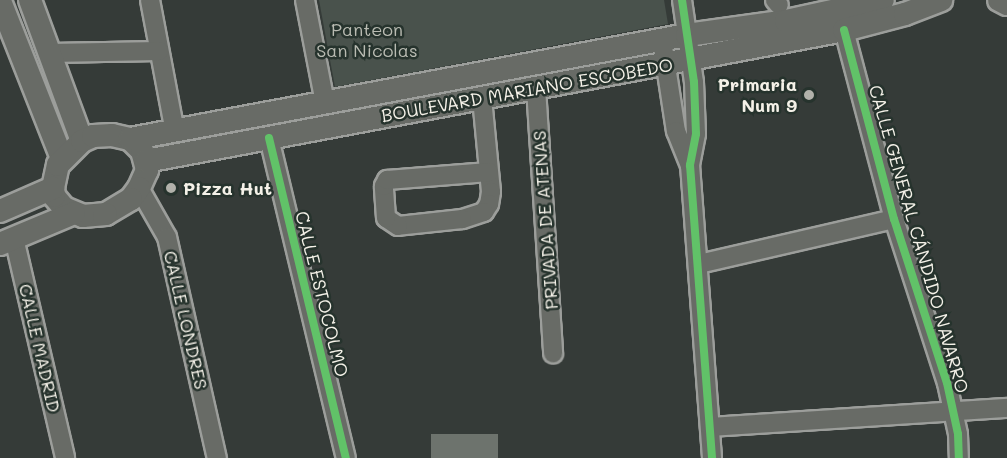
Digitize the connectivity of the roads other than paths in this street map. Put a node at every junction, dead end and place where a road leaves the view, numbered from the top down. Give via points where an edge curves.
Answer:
1 (30, 0) edge
2 (150, 0) edge
3 (305, 0) edge
4 (682, 0) edge
5 (883, 0) edge
6 (941, 0) edge
7 (999, 0) edge
8 (0, 1) edge
9 (1007, 4) edge
10 (844, 30) junction
11 (687, 35) junction
12 (662, 40) junction
13 (7, 43) edge
14 (159, 51) junction
15 (51, 53) junction
16 (690, 60) junction
17 (666, 64) junction
18 (537, 88) junction
19 (482, 98) junction
20 (325, 104) junction
21 (175, 132) junction
22 (269, 138) junction
23 (130, 139) junction
24 (82, 141) junction
25 (62, 158) junction
26 (146, 161) junction
27 (690, 165) junction
28 (489, 172) junction
29 (53, 188) junction
30 (139, 188) junction
31 (0, 211) edge
32 (74, 213) junction
33 (894, 219) junction
34 (7, 241) edge
35 (699, 264) junction
36 (553, 352) dead end
37 (1007, 408) edge
38 (954, 413) junction
39 (711, 427) junction
40 (65, 458) edge
41 (217, 458) edge
42 (346, 458) edge
43 (712, 458) edge
44 (959, 458) edge

1 - 15 main road
2 - 14 street
3 - 20 street
4 - 11 street
5 - 11 main road, BOULEVARD MARIANO ESCOBEDO via 786,21
6 - 10 main road, BOULEVARD MARIANO ESCOBEDO
7 - 9 main road
8 - 13 main road
10 - 16 main road, BOULEVARD MARIANO ESCOBEDO
10 - 33 street, CALLE GENERAL CÁNDIDO NAVARRO
11 - 12 main road, BOULEVARD MARIANO ESCOBEDO
11 - 16 street
12 - 17 street
12 - 20 main road, BOULEVARD MARIANO ESCOBEDO
13 - 25 main road
14 - 15 street
14 - 21 street
15 - 24 main road
16 - 17 main road, BOULEVARD MARIANO ESCOBEDO
16 - 27 street via 696,120
17 - 18 main road, BOULEVARD MARIANO ESCOBEDO
17 - 27 street via 676,131
18 - 19 main road, BOULEVARD MARIANO ESCOBEDO
18 - 36 street, PRIVADA DE ATENAS
19 - 22 main road, BOULEVARD MARIANO ESCOBEDO
19 - 28 street
20 - 21 main road, BOULEVARD MARIANO ESCOBEDO
21 - 23 main road, BOULEVARD MARIANO ESCOBEDO
22 - 26 main road, BOULEVARD MARIANO ESCOBEDO
22 - 42 street, CALLE ESTOCOLMO
23 - 24 main road via 103,135
23 - 26 main road
24 - 25 main road
25 - 29 main road via 54,172
26 - 30 main road via 145,179
27 - 35 street
28 - 28 street via 489,204 476,216 398,225 386,218 387,180
29 - 31 main road
29 - 32 main road via 59,202
30 - 32 main road via 130,199 106,214 95,217
30 - 41 street, CALLE LONDRES via 167,237
32 - 34 main road
33 - 35 street
33 - 38 street, CALLE GENERAL CÁNDIDO NAVARRO
34 - 40 street, CALLE MADRID
35 - 39 street
37 - 38 street
38 - 39 street
38 - 44 street, CALLE GENERAL CÁNDIDO NAVARRO
39 - 43 street

